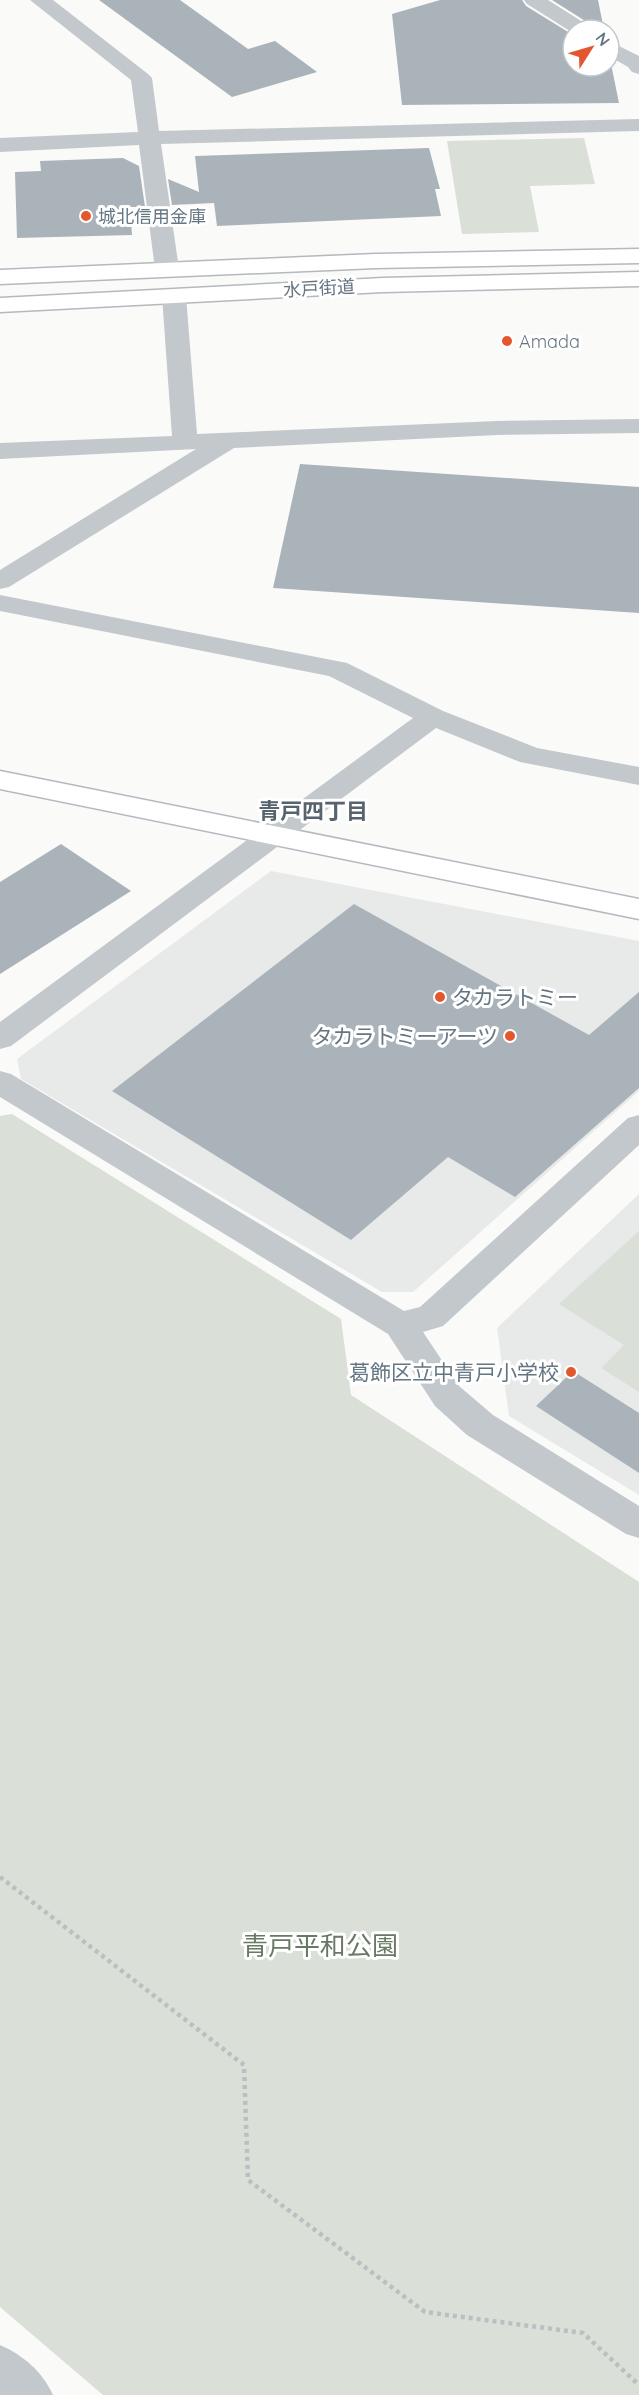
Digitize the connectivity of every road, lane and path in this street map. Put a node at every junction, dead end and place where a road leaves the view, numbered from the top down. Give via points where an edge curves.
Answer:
1 (40, 0) edge
2 (534, 0) edge
3 (563, 18) edge
4 (621, 53) edge
5 (639, 68) edge
6 (639, 125) edge
7 (148, 138) junction
8 (0, 145) edge
9 (639, 256) edge
10 (167, 269) junction
11 (0, 277) edge
12 (639, 279) edge
13 (174, 296) junction
14 (0, 304) edge
15 (639, 426) edge
16 (225, 442) junction
17 (186, 443) junction
18 (0, 451) edge
19 (0, 581) edge
20 (0, 603) edge
21 (434, 717) junction
22 (639, 776) edge
23 (0, 780) edge
24 (273, 836) junction
25 (639, 909) edge
26 (0, 1038) edge
27 (0, 1082) edge
28 (639, 1126) edge
29 (400, 1325) junction
30 (639, 1524) edge
31 (0, 1877) edge
32 (0, 2368) edge
33 (639, 2385) edge
34 (30, 2395) edge

1 - 7 street via 141,78
2 - 3 street
4 - 5 street
6 - 7 street
7 - 8 street
7 - 10 street
9 - 10 main road, 水戸街道
10 - 11 main road, 水戸街道
12 - 13 main road, 水戸街道 via 383,285
13 - 14 main road, 水戸街道
13 - 17 street
15 - 16 street via 497,428
16 - 17 street
16 - 19 street
17 - 18 street
20 - 21 street via 338,669
21 - 22 street via 530,756
21 - 24 street
23 - 24 main road
24 - 25 main road
24 - 26 street
27 - 29 street
28 - 29 street via 432,1317
29 - 30 street via 447,1396 480,1425
31 - 33 path via 244,2065 248,2180 425,2312 582,2333
32 - 34 street

